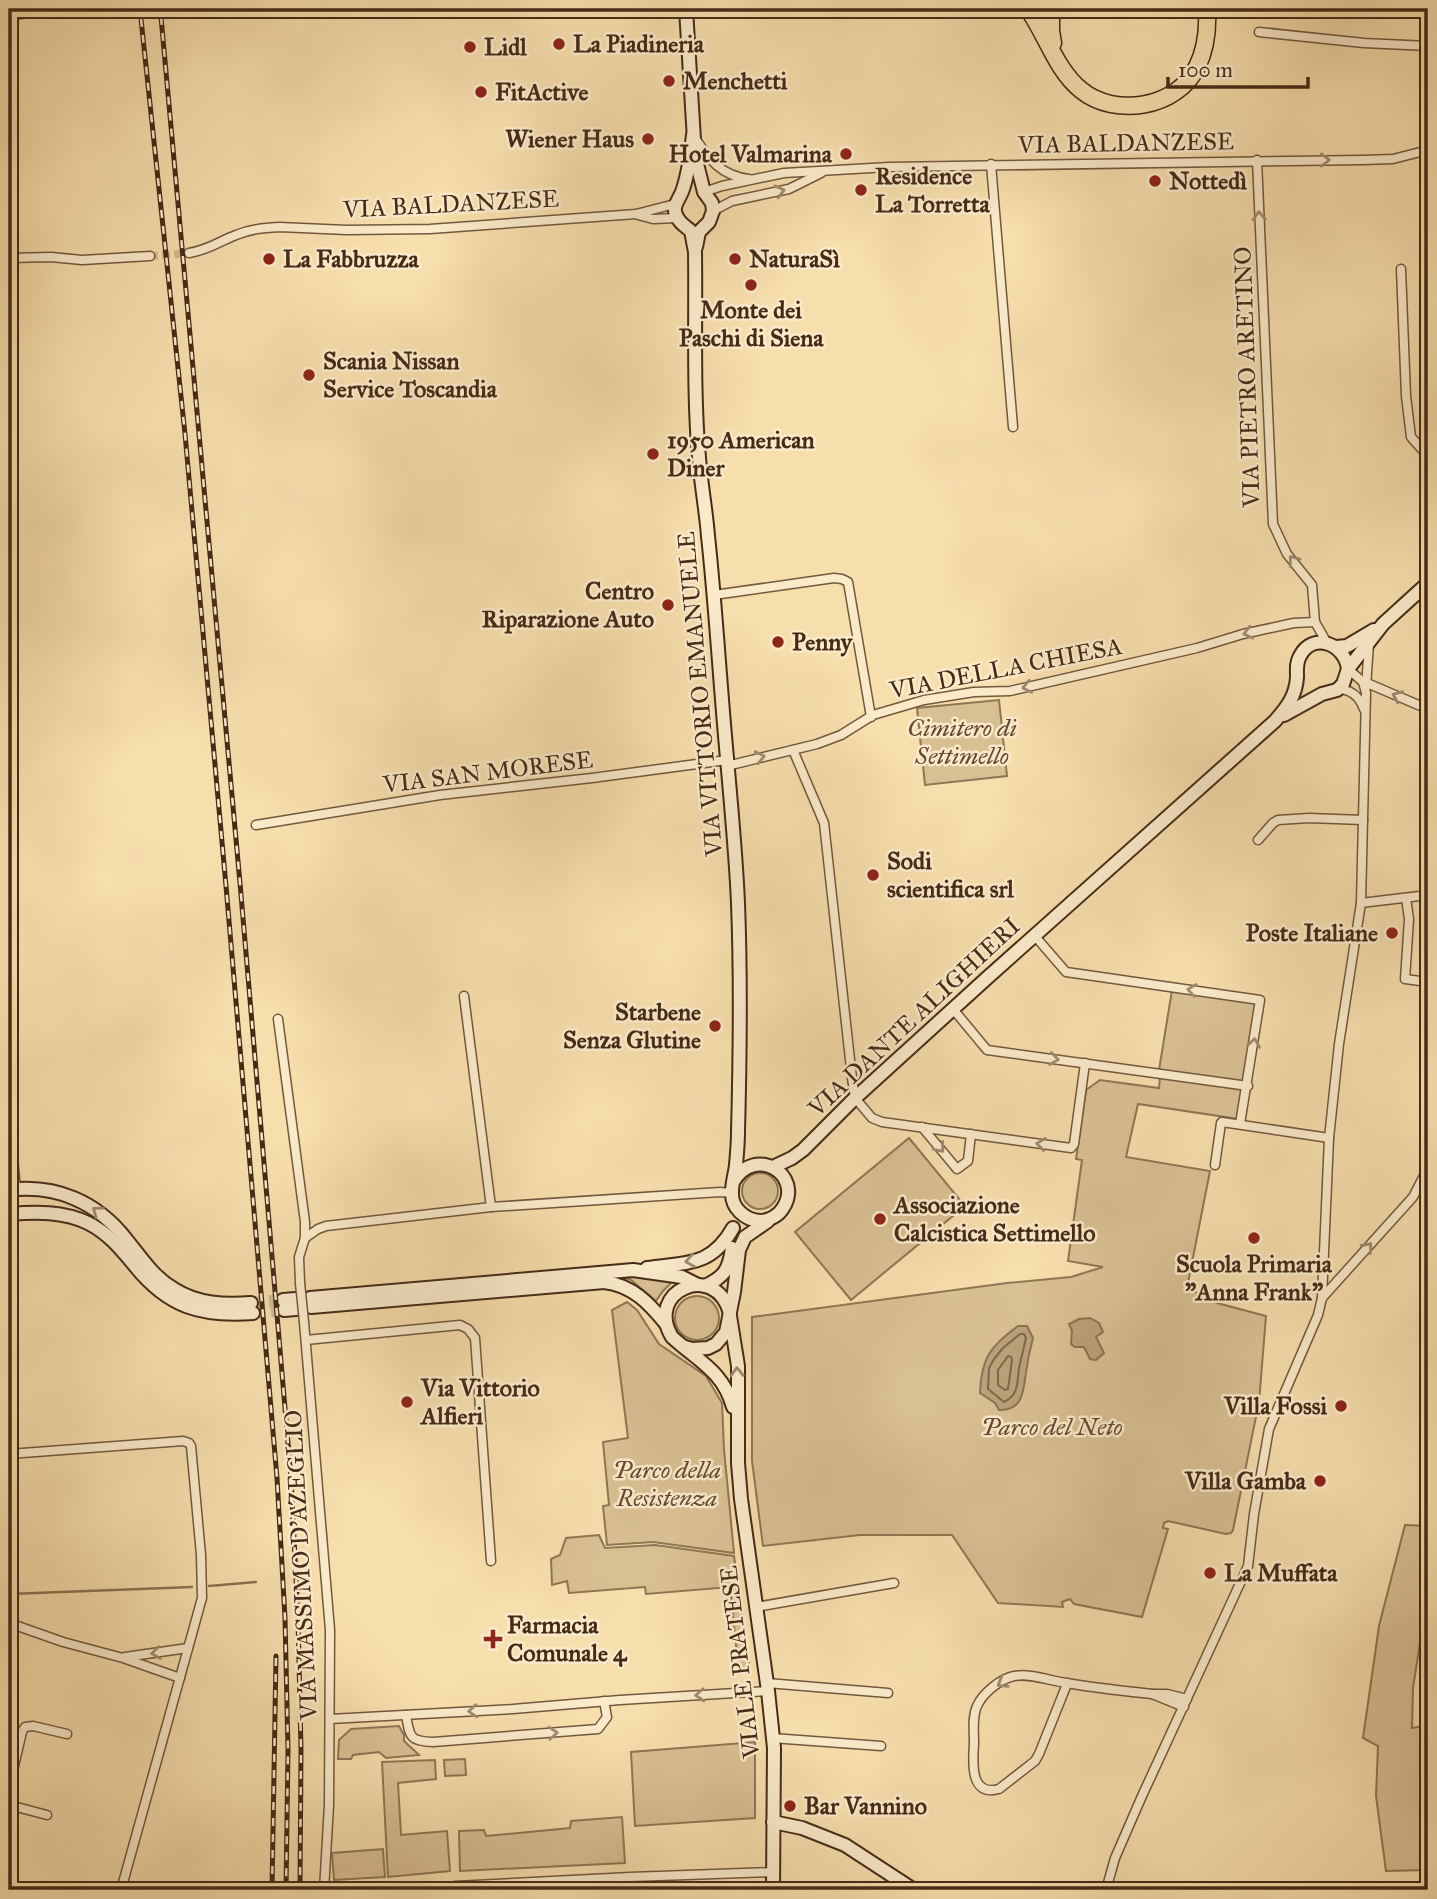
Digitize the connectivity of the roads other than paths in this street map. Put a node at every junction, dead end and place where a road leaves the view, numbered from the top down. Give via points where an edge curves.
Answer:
1 (30, 9) edge
2 (686, 9) edge
3 (1028, 9) edge
4 (1051, 9) edge
5 (1207, 9) edge
6 (9, 11) edge
7 (1259, 32) dead end
8 (1428, 46) edge
9 (1056, 56) junction
10 (693, 135) junction
11 (1428, 150) edge
12 (1256, 160) junction
13 (991, 164) junction
14 (824, 171) junction
15 (755, 180) junction
16 (704, 192) junction
17 (678, 206) junction
18 (713, 211) junction
19 (636, 214) junction
20 (706, 225) junction
21 (688, 228) junction
22 (695, 252) junction
23 (189, 253) tunnel mouth
24 (150, 256) tunnel mouth
25 (9, 258) edge
26 (1401, 269) dead end
27 (1013, 427) dead end
28 (1428, 456) edge
29 (1428, 583) edge
30 (714, 595) junction
31 (1315, 622) junction
32 (1383, 624) junction
33 (1369, 643) junction
34 (1331, 645) junction
35 (1348, 669) junction
36 (1297, 675) junction
37 (1367, 684) junction
38 (1337, 690) junction
39 (1366, 693) junction
40 (1322, 694) junction
41 (1428, 708) edge
42 (871, 717) junction
43 (1275, 721) junction
44 (1366, 722) junction
45 (793, 750) junction
46 (727, 763) junction
47 (1363, 820) junction
48 (256, 825) dead end
49 (1258, 840) dead end
50 (1428, 895) edge
51 (1406, 898) junction
52 (1361, 903) junction
53 (1034, 936) junction
54 (1428, 982) edge
55 (464, 996) dead end
56 (953, 1009) junction
57 (278, 1019) dead end
58 (1085, 1063) junction
59 (1248, 1086) junction
60 (855, 1098) junction
61 (9, 1118) edge
62 (1240, 1124) junction
63 (922, 1127) junction
64 (738, 1133) junction
65 (971, 1134) junction
66 (1329, 1138) junction
67 (803, 1150) junction
68 (1215, 1165) dead end
69 (766, 1166) junction
70 (1428, 1168) edge
71 (787, 1186) junction
72 (11, 1191) edge
73 (733, 1192) junction
74 (491, 1207) junction
75 (9, 1214) edge
76 (775, 1216) junction
77 (733, 1228) junction
78 (305, 1238) junction
79 (634, 1270) junction
80 (701, 1285) junction
81 (1322, 1298) junction
82 (730, 1315) junction
83 (666, 1324) junction
84 (306, 1340) junction
85 (684, 1347) junction
86 (737, 1428) junction
87 (9, 1454) edge
88 (491, 1561) dead end
89 (894, 1583) dead end
90 (757, 1607) junction
91 (9, 1623) edge
92 (188, 1648) junction
93 (123, 1658) junction
94 (180, 1678) junction
95 (1067, 1684) junction
96 (767, 1687) junction
97 (888, 1693) dead end
98 (604, 1701) junction
99 (1185, 1703) junction
100 (406, 1715) junction
101 (330, 1719) junction
102 (68, 1734) dead end
103 (772, 1738) junction
104 (881, 1746) dead end
105 (9, 1787) edge
106 (9, 1805) edge
107 (47, 1815) dead end
108 (774, 1822) junction
109 (822, 1836) junction
110 (773, 1872) junction
111 (455, 1888) edge
112 (121, 1890) edge
113 (324, 1890) edge
114 (773, 1890) edge
115 (899, 1890) edge
116 (914, 1890) edge
117 (1106, 1890) edge

1 - 6 highway
2 - 10 main road
3 - 9 highway
4 - 9 highway
5 - 9 highway via 1205,44 1197,68 1184,85 1161,100 1139,106 1102,102 1069,79
7 - 8 street
10 - 15 street, VIA BALDANZESE via 722,170
10 - 16 main road
10 - 17 main road
12 -> 11 street, VIA BALDANZESE via 1387,159
12 - 13 street, VIA BALDANZESE
31 -> 12 street, VIA PIETRO ARETINO via 1312,585 1287,554 1273,524
13 - 14 street, VIA BALDANZESE
13 - 27 street
14 - 15 street, VIA BALDANZESE
18 -> 14 street, VIA BALDANZESE via 732,201 789,189
15 - 16 street, VIA BALDANZESE
16 - 17 main road via 692,190
16 - 18 main road
17 - 19 street, VIA BALDANZESE
17 - 19 street, VIA BALDANZESE via 653,219
17 - 21 main road via 681,224
18 - 20 main road, VIA VITTORIO EMANUELE
19 - 23 street, VIA BALDANZESE via 394,230 264,228
20 - 21 main road
20 - 22 main road, VIA VITTORIO EMANUELE via 699,232
21 - 22 main road, VIA VITTORIO EMANUELE
22 - 30 main road, VIA VITTORIO EMANUELE via 697,427
24 - 25 street
26 - 28 street via 1411,436
29 - 32 main road, VIA DANTE ALIGHIERI
30 - 42 street via 834,578 848,582
30 - 46 main road, VIA VITTORIO EMANUELE
31 - 34 street
31 -> 42 street, VIA DELLA CHIESA via 1243,634 1010,691 924,700
32 - 33 main road, VIA DANTE ALIGHIERI
32 - 34 main road, VIA DANTE ALIGHIERI via 1353,643
33 - 35 main road, VIA DANTE ALIGHIERI
33 - 37 street
34 - 35 main road via 1345,656
34 - 36 main road, VIA DANTE ALIGHIERI via 1318,643 1303,651
35 - 38 main road, VIA DANTE ALIGHIERI
35 - 39 street via 1363,682
36 - 40 main road via 1306,689
36 - 43 main road, VIA DANTE ALIGHIERI via 1294,696
37 - 39 street
41 -> 37 street
38 - 40 main road, VIA DANTE ALIGHIERI
38 - 44 street via 1355,694
39 - 44 street
40 - 43 main road, VIA DANTE ALIGHIERI
42 - 45 street, VIA DELLA CHIESA via 841,735
43 - 53 main road, VIA DANTE ALIGHIERI
44 - 47 street
46 -> 45 street, VIA DELLA CHIESA
45 - 60 street via 824,822
46 - 48 street, VIA SAN MORESE via 440,795
46 - 64 main road, VIA VITTORIO EMANUELE via 740,970
47 - 49 street via 1278,820
47 - 52 street
50 - 51 street
51 - 52 street
51 - 54 street via 1405,979
52 - 66 street
53 - 56 main road, VIA DANTE ALIGHIERI
59 -> 53 street via 1260,1000 1066,972
55 - 74 street
56 -> 58 street via 987,1050
56 - 60 main road, VIA DANTE ALIGHIERI
57 - 78 street, VIA MASSIMO D'AZEGLIO
58 - 59 street
58 -> 65 street via 1072,1147
59 - 62 street
60 - 63 street via 876,1120
60 - 67 main road, VIA DANTE ALIGHIERI
61 - 72 street
62 - 66 street
62 - 68 street via 1221,1123
63 - 65 street
63 -> 65 street via 957,1169 968,1161
64 - 69 main road via 745,1148
64 - 73 main road, VIA VITTORIO EMANUELE
66 - 81 street
67 - 69 main road, VIA DANTE ALIGHIERI
67 - 71 main road, VIA DANTE ALIGHIERI
69 - 71 main road via 785,1178
69 - 73 main road via 745,1168 738,1174
81 -> 70 street via 1413,1197
71 - 76 main road via 787,1200
72 - 75 main road via 16,1205
75 -> 72 main road via 53,1213 87,1223 111,1239 150,1284 185,1307 223,1315 252,1308 204,1302 168,1285 115,1226 90,1206 57,1192
73 - 74 street
73 - 76 main road via 743,1216 768,1220
73 - 77 main road
74 - 78 street via 326,1226
76 - 82 main road, VIALE PRATESE via 742,1240
77 -> 79 main road via 708,1257
77 - 80 main road via 727,1269 720,1278
78 - 84 street, VIA MASSIMO D'AZEGLIO, bridge via 299,1257
79 - 80 main road via 682,1277
79 - 83 main road, VIALE PRATESE via 310,1303 604,1282 640,1295
80 - 82 main road via 721,1295
80 - 83 main road via 675,1294 666,1311
81 - 99 street via 1269,1431 1248,1566
82 - 85 main road, VIALE PRATESE via 726,1332 716,1344
86 -> 82 main road, VIALE PRATESE via 738,1366
83 - 85 main road, VIALE PRATESE
84 - 88 street via 460,1325 468,1329 475,1338
84 - 101 street, VIA MASSIMO D'AZEGLIO via 330,1630
85 - 86 main road, VIALE PRATESE via 720,1378
86 - 90 main road, VIALE PRATESE via 741,1499
87 - 92 street via 189,1443 202,1598
89 - 90 street
90 - 96 main road, VIALE PRATESE
91 - 93 street
92 -> 93 street
92 - 94 street
93 - 94 street
94 - 112 street
95 -> 95 street via 1012,1676 981,1700 974,1717 976,1781 992,1790 999,1788 1035,1761
95 - 99 street
96 - 97 street
96 -> 98 street
96 - 103 main road, VIALE PRATESE
98 -> 100 street
100 -> 98 street via 410,1735 417,1741 433,1742 598,1729 607,1717
99 - 117 street via 1120,1845
100 - 101 street
101 - 113 street, VIA MASSIMO D'AZEGLIO
102 - 105 street via 25,1727
103 - 104 street
103 - 108 main road, VIALE PRATESE
106 - 107 street
108 - 109 main road
108 - 110 main road, VIALE PRATESE
109 - 115 main road
109 - 116 main road via 845,1845
110 - 111 street
110 - 114 main road, VIALE PRATESE

